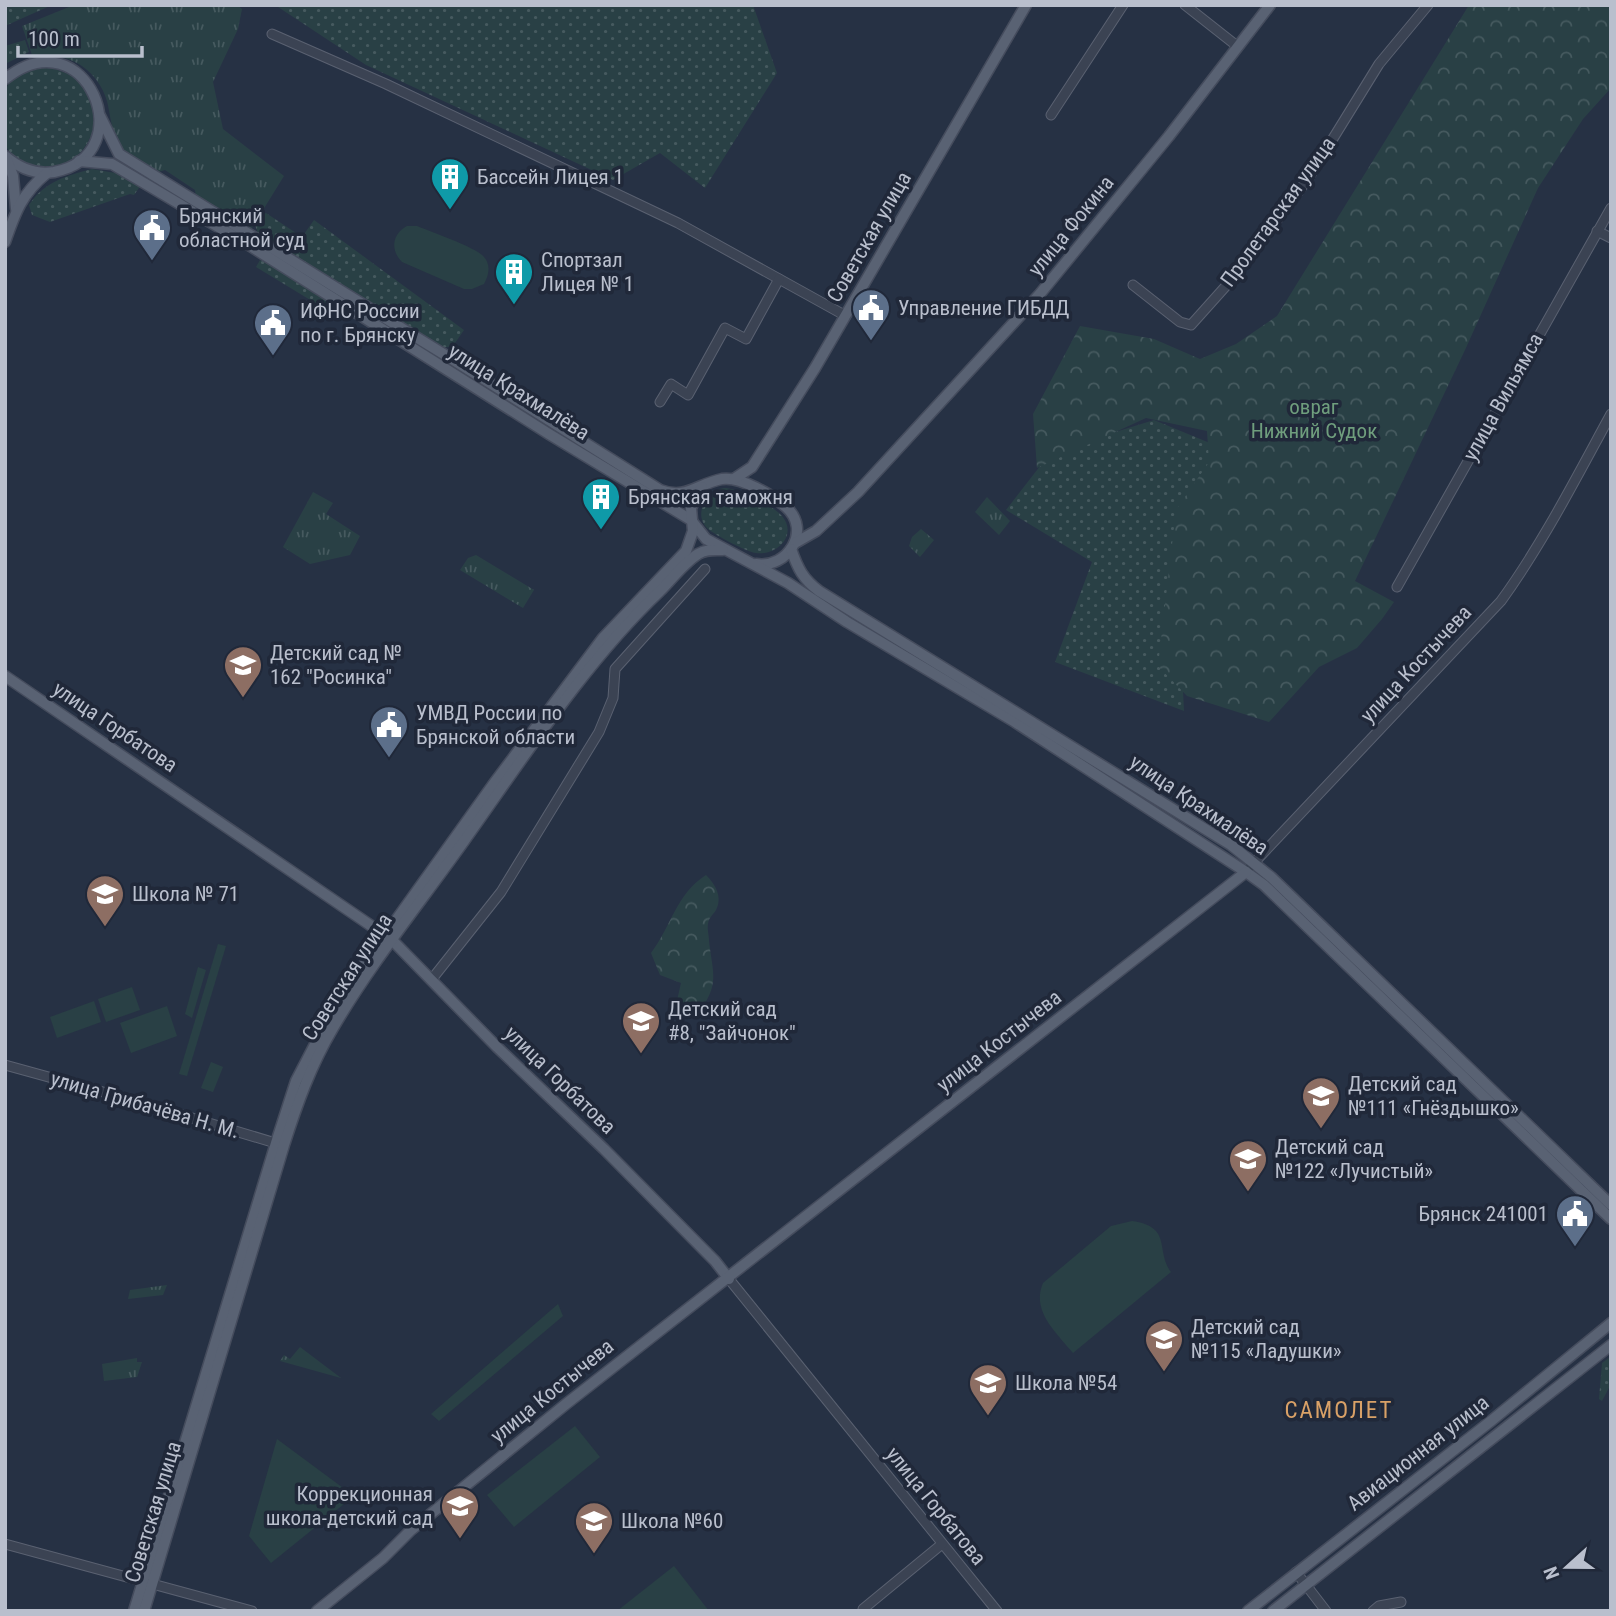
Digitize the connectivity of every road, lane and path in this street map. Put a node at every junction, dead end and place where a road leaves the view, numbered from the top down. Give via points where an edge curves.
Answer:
1 (1026, 5) edge
2 (1122, 5) edge
3 (1185, 5) edge
4 (1270, 5) edge
5 (1428, 5) edge
6 (272, 34) dead end
7 (1237, 46) junction
8 (5, 79) edge
9 (1052, 115) dead end
10 (100, 116) junction
11 (6, 157) edge
12 (79, 161) junction
13 (47, 173) junction
14 (1611, 208) edge
15 (16, 209) junction
16 (1597, 231) junction
17 (1611, 238) edge
18 (5, 242) edge
19 (779, 279) junction
20 (1133, 285) dead end
21 (846, 316) junction
22 (660, 402) dead end
23 (1611, 414) edge
24 (734, 479) junction
25 (702, 487) junction
26 (691, 520) junction
27 (793, 546) junction
28 (729, 551) junction
29 (752, 563) junction
30 (705, 569) dead end
31 (1397, 587) dead end
32 (5, 676) edge
33 (1250, 867) junction
34 (388, 938) junction
35 (432, 979) junction
36 (5, 1065) edge
37 (280, 1144) junction
38 (1611, 1205) edge
39 (1611, 1219) edge
40 (729, 1279) junction
41 (1611, 1323) edge
42 (1611, 1345) edge
43 (5, 1544) edge
44 (942, 1544) junction
45 (1296, 1572) junction
46 (148, 1582) junction
47 (1306, 1585) junction
48 (1401, 1602) dead end
49 (863, 1609) edge
50 (134, 1611) edge
51 (144, 1611) edge
52 (252, 1611) edge
53 (317, 1611) edge
54 (997, 1611) edge
55 (1248, 1611) edge
56 (1273, 1611) edge
57 (1326, 1611) edge
58 (1373, 1611) edge

1 - 21 main road, Советская улица
2 - 9 street
3 - 7 street
4 - 7 main road, улица Фокина
5 - 20 street, Пролетарская улица via 1379,64 1308,179 1234,277 1191,325 1180,322
6 - 19 street via 535,153
7 - 27 main road, улица Фокина via 1039,295 858,492
8 - 10 main road via 28,64 66,66 87,81
10 - 12 main road via 93,145
10 - 25 main road via 119,154 660,490 673,495
11 - 13 main road via 20,167
11 - 15 main road
12 - 13 main road
12 - 26 main road, улица Крахмалёва via 112,164
13 - 15 main road
14 - 16 street, улица Вильямса
15 - 18 main road
16 - 17 street
16 - 31 street, улица Вильямса
19 - 21 street
19 - 22 street via 746,339 725,328 688,395 671,384
21 - 24 main road, Советская улица via 751,467
23 - 33 street, улица Костычева via 1550,525 1501,601
24 - 25 main road
24 - 27 main road via 789,510 796,526
25 - 26 main road via 695,495
26 - 28 main road via 706,539
26 - 34 main road, Советская улица via 686,551 603,638
27 - 29 main road via 775,562
27 - 33 main road, улица Крахмалёва via 806,582 1231,845
28 - 29 main road
28 - 34 main road, Советская улица via 698,554 626,625
29 - 33 main road, улица Крахмалёва
30 - 35 street via 615,669 612,698 599,732 501,892
32 - 34 main road, улица Горбатова
33 - 38 main road, улица Крахмалёва via 1271,877
33 - 39 main road, улица Крахмалёва
33 - 40 main road, улица Костычева
34 - 35 main road, улица Горбатова
34 - 37 main road, Советская улица via 326,1041
35 - 40 main road, улица Горбатова
36 - 37 street, улица Грибачёва Н. М.
37 - 46 main road, Советская улица
40 - 44 street, улица Горбатова
40 - 53 main road, улица Костычева via 468,1483
41 - 45 main road, Авиационная улица
42 - 47 main road, Авиационная улица
43 - 46 street
44 - 49 street
44 - 54 street, улица Горбатова
45 - 47 street
45 - 55 main road, Авиационная улица
46 - 50 main road, Советская улица
46 - 51 main road, Советская улица
46 - 52 street
47 - 56 main road, Авиационная улица
47 - 57 street
48 - 58 street

